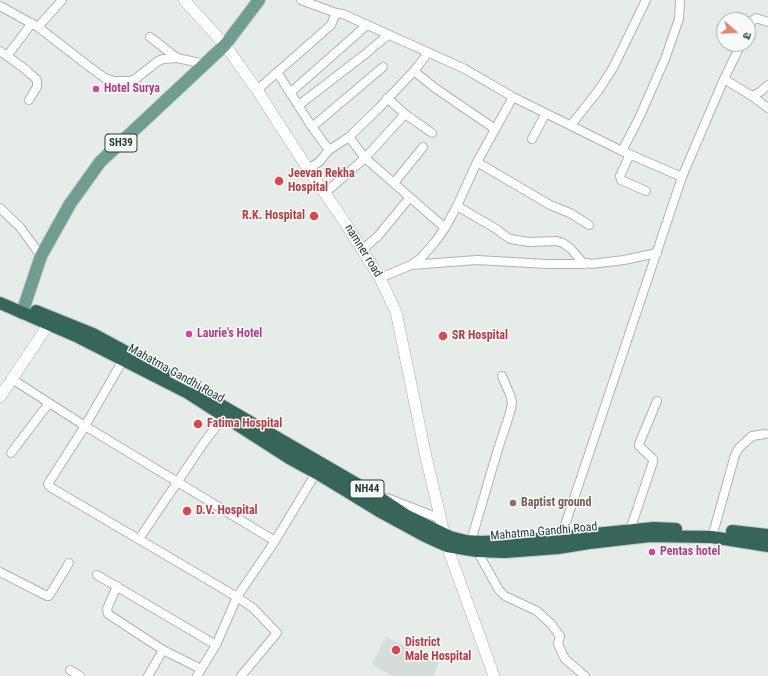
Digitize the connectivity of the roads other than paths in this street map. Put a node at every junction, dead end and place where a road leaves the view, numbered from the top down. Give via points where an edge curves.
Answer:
1 (62, 0) edge
2 (184, 0) edge
3 (259, 0) edge
4 (302, 0) edge
5 (646, 0) edge
6 (680, 0) edge
7 (0, 6) edge
8 (336, 13) junction
9 (756, 18) edge
10 (768, 22) edge
11 (35, 25) junction
12 (367, 25) junction
13 (388, 35) junction
14 (150, 37) dead end
15 (225, 45) junction
16 (0, 51) edge
17 (737, 52) edge
18 (428, 53) junction
19 (7, 56) junction
20 (177, 58) junction
21 (205, 64) junction
22 (383, 68) dead end
23 (414, 71) junction
24 (277, 72) junction
25 (724, 79) junction
26 (768, 85) edge
27 (256, 90) junction
28 (291, 92) junction
29 (752, 96) junction
30 (513, 97) junction
31 (388, 98) junction
32 (29, 100) dead end
33 (298, 105) junction
34 (768, 108) edge
35 (546, 113) junction
36 (405, 114) junction
37 (571, 125) junction
38 (312, 127) junction
39 (495, 128) junction
40 (432, 133) dead end
41 (349, 137) junction
42 (532, 139) dead end
43 (423, 147) dead end
44 (329, 150) junction
45 (622, 150) junction
46 (630, 154) junction
47 (365, 158) junction
48 (477, 162) junction
49 (308, 169) junction
50 (682, 177) junction
51 (394, 183) junction
52 (646, 191) dead end
53 (325, 193) junction
54 (410, 197) junction
55 (457, 206) junction
56 (0, 208) edge
57 (589, 225) dead end
58 (445, 228) junction
59 (362, 250) junction
60 (657, 253) junction
61 (41, 256) junction
62 (584, 264) junction
63 (411, 265) junction
64 (380, 278) junction
65 (0, 295) edge
66 (0, 303) edge
67 (24, 310) junction
68 (50, 321) junction
69 (123, 360) junction
70 (502, 376) dead end
71 (12, 379) junction
72 (0, 397) edge
73 (657, 401) dead end
74 (49, 403) junction
75 (224, 416) junction
76 (85, 426) junction
77 (764, 434) dead end
78 (12, 453) dead end
79 (316, 473) junction
80 (178, 482) junction
81 (372, 492) junction
82 (440, 519) junction
83 (630, 530) junction
84 (714, 530) junction
85 (444, 534) junction
86 (768, 535) edge
87 (562, 537) junction
88 (140, 539) junction
89 (275, 541) junction
90 (447, 546) junction
91 (474, 546) junction
92 (768, 546) edge
93 (69, 563) dead end
94 (0, 572) edge
95 (97, 575) dead end
96 (117, 586) junction
97 (237, 597) junction
98 (216, 645) junction
99 (163, 650) junction
100 (70, 670) dead end
101 (199, 673) edge
102 (80, 676) edge
103 (148, 676) edge
104 (241, 676) edge
105 (494, 676) edge
106 (585, 676) edge

1 - 11 street
2 - 15 main road, namner road
3 - 15 main road, SH39
4 - 8 street
5 - 37 street via 613,68
6 - 45 street via 679,19 662,66
7 - 11 street
8 - 12 street
8 - 24 street via 331,25
9 - 10 street
11 - 19 street
11 - 20 street via 91,68 113,81 129,82 158,61
12 - 13 street
12 - 28 street
13 - 18 street
13 - 33 street
14 - 20 street
15 - 21 main road, SH39
15 - 27 main road, namner road
16 - 19 street
17 - 25 street
18 - 23 street
18 - 30 street via 465,69
19 - 32 street via 37,80 37,87
20 - 21 street
21 - 61 main road, SH39 via 100,162 70,204
22 - 38 street
23 - 31 street
23 - 39 street
24 - 27 street
24 - 28 street
25 - 29 street
25 - 50 street
26 - 29 street
27 - 49 main road, namner road
28 - 33 street
29 - 34 street
30 - 35 street
30 - 39 street
31 - 36 street
31 - 41 street
33 - 38 street
35 - 37 street
35 - 42 street
36 - 40 street
36 - 47 street
37 - 45 street
38 - 44 street
39 - 48 street
41 - 44 street
41 - 47 street
43 - 51 street
44 - 49 street via 319,162
45 - 46 street
46 - 50 street
46 - 52 street via 620,176 621,180
47 - 51 street
47 - 53 street
48 - 55 street
48 - 57 street
49 - 53 main road, namner road
50 - 60 street
51 - 54 street
53 - 59 main road, namner road
54 - 58 street
54 - 59 street via 378,236
55 - 58 street
55 - 62 street via 510,240 563,242
56 - 61 street via 20,227
58 - 63 street via 421,258
59 - 64 main road, namner road
60 - 62 street via 624,260
60 - 87 street
61 - 67 main road, SH39
62 - 63 street via 477,260
63 - 64 street
64 - 82 main road, namner road via 396,312
65 - 67 highway, Mahatma Gandhi Road / NH44
66 - 67 highway, Mahatma Gandhi Road / NH44
67 - 68 highway, Mahatma Gandhi Road / NH44
68 - 69 highway, Mahatma Gandhi Road / NH44
68 - 71 main road
68 - 81 highway, Mahatma Gandhi Road / NH44 via 93,334 128,352
69 - 75 highway, Mahatma Gandhi Road / NH44 via 188,393
69 - 76 street
70 - 91 street via 512,403
71 - 72 main road
71 - 74 street
73 - 83 street via 639,444 653,460
74 - 76 street
74 - 78 street
75 - 79 highway, Mahatma Gandhi Road / NH44
75 - 80 street
76 - 80 street
76 - 88 street via 48,482 49,486
77 - 84 street via 752,436 739,448
79 - 89 street
79 - 90 highway, Mahatma Gandhi Road / NH44 via 379,511
80 - 88 street
80 - 89 street
81 - 82 street
81 - 85 highway, Mahatma Gandhi Road / NH44 via 407,516
82 - 85 main road, namner road
83 - 84 highway, Mahatma Gandhi Road / NH44
83 - 87 highway, Mahatma Gandhi Road / NH44
84 - 86 highway, Mahatma Gandhi Road / NH44
85 - 90 main road, namner road
85 - 91 highway, Mahatma Gandhi Road / NH44
87 - 91 highway, Mahatma Gandhi Road / NH44 via 498,541
88 - 97 street
89 - 97 street
90 - 91 highway, Mahatma Gandhi Road / NH44
90 - 105 main road, namner road
91 - 92 highway, Mahatma Gandhi Road / NH44 via 505,552 650,536 712,536
91 - 106 street via 499,590 505,596 537,611 551,624 560,636 558,644 566,659
93 - 94 street via 49,596
95 - 96 street
96 - 98 street
96 - 99 street via 107,609 108,614
97 - 98 street
97 - 104 street via 253,608 277,633
98 - 101 street
99 - 101 street
99 - 103 street
100 - 102 street

